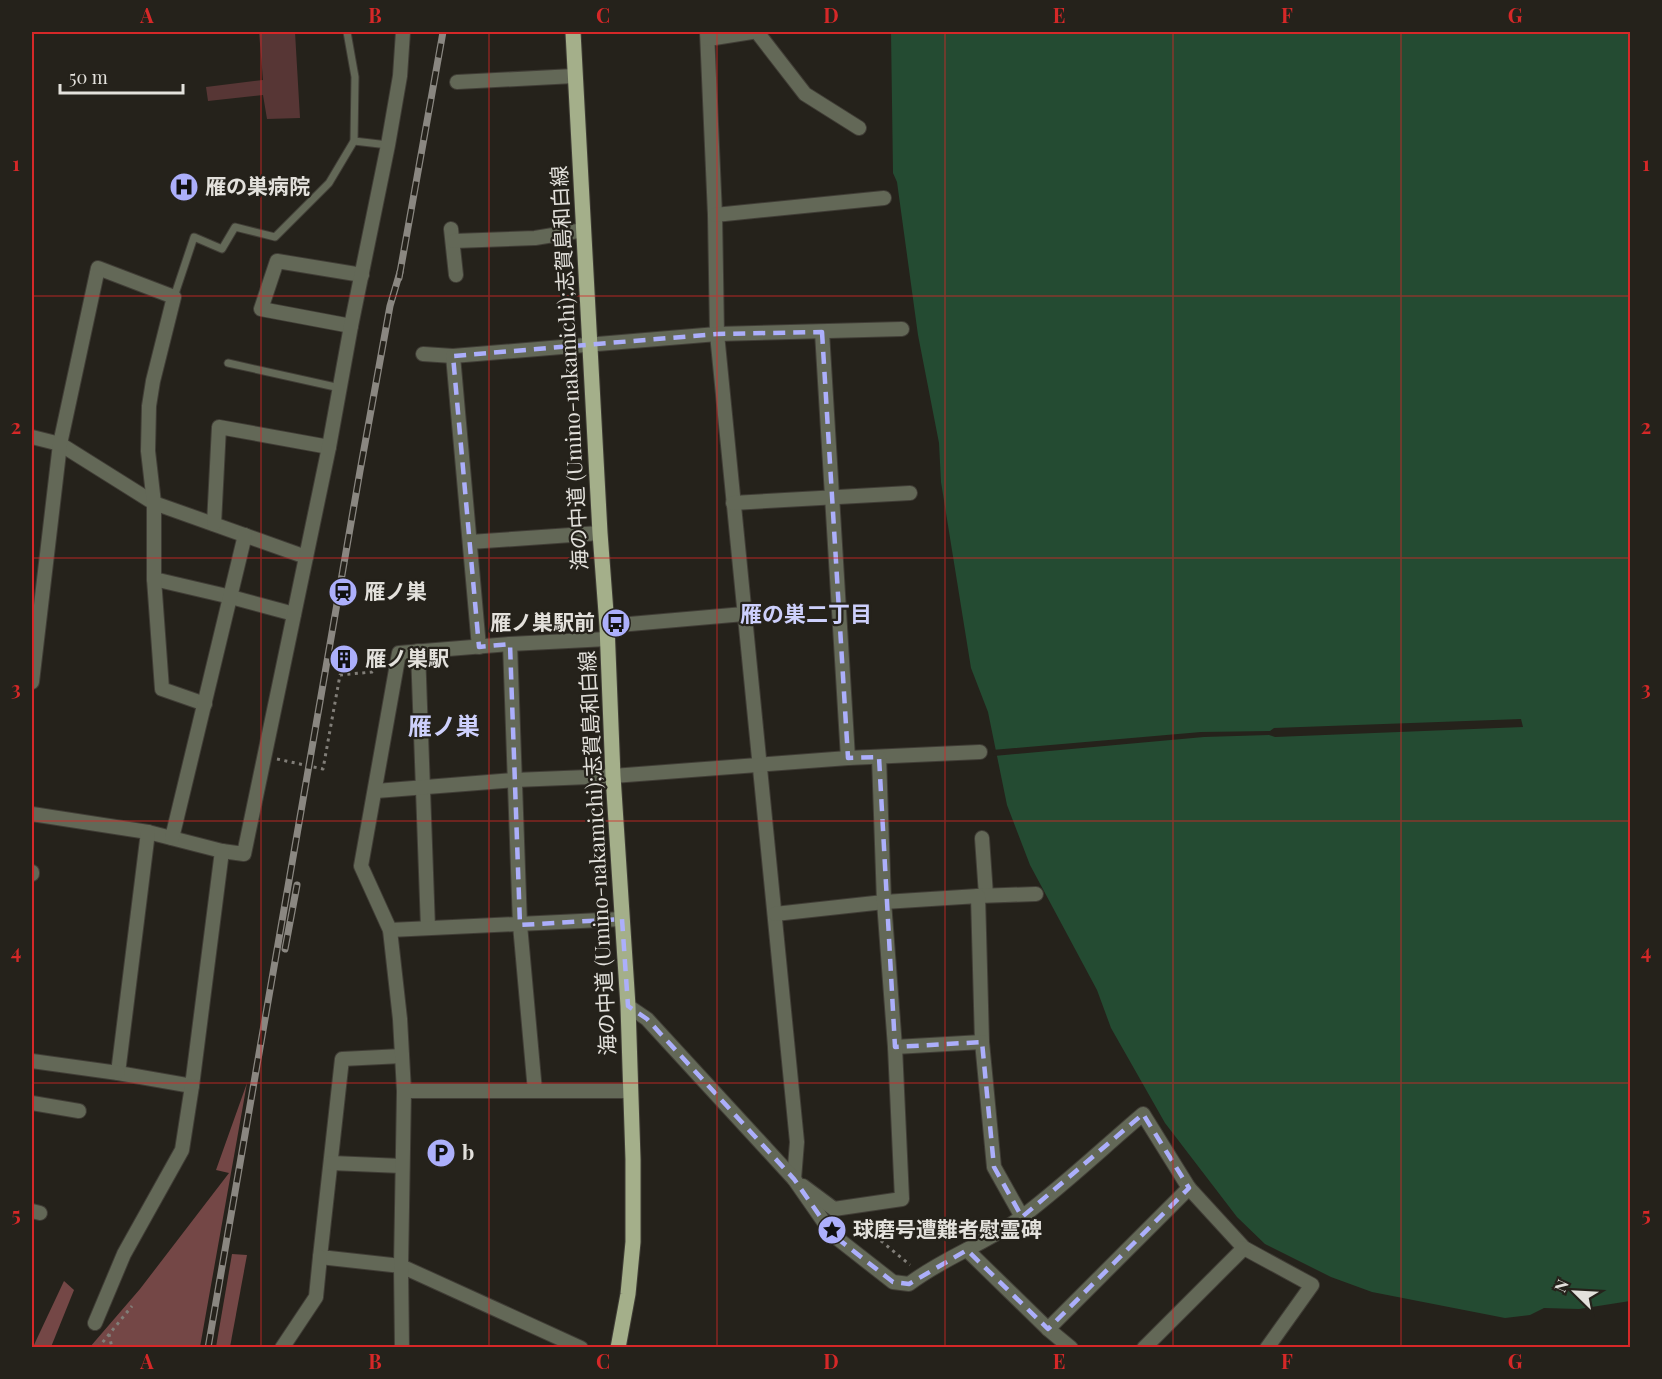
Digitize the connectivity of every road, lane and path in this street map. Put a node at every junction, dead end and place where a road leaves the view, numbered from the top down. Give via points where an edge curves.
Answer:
1 (347, 32) edge
2 (403, 32) edge
3 (573, 32) edge
4 (754, 32) edge
5 (708, 35) edge
6 (574, 76) junction
7 (457, 82) dead end
8 (859, 128) dead end
9 (354, 141) junction
10 (388, 145) junction
11 (884, 198) dead end
12 (716, 215) junction
13 (584, 230) junction
14 (362, 275) junction
15 (456, 275) dead end
16 (174, 297) junction
17 (351, 326) junction
18 (902, 329) dead end
19 (822, 332) junction
20 (717, 334) junction
21 (589, 344) junction
22 (423, 354) dead end
23 (453, 356) junction
24 (228, 363) dead end
25 (340, 388) junction
26 (32, 437) edge
27 (60, 444) junction
28 (329, 447) junction
29 (910, 493) dead end
30 (832, 498) junction
31 (154, 503) junction
32 (733, 503) junction
33 (214, 524) junction
34 (600, 533) junction
35 (245, 535) junction
36 (470, 542) junction
37 (306, 557) junction
38 (154, 579) junction
39 (231, 597) junction
40 (294, 614) junction
41 (744, 614) junction
42 (607, 633) junction
43 (510, 644) junction
44 (479, 647) junction
45 (418, 651) junction
46 (399, 653) junction
47 (32, 682) edge
48 (205, 704) junction
49 (980, 752) dead end
50 (263, 756) junction
51 (879, 757) junction
52 (848, 758) junction
53 (761, 764) junction
54 (613, 776) junction
55 (515, 780) junction
56 (423, 788) junction
57 (376, 791) junction
58 (32, 814) edge
59 (148, 832) junction
60 (172, 838) junction
61 (982, 838) dead end
62 (222, 851) junction
63 (1036, 894) dead end
64 (982, 896) junction
65 (884, 902) junction
66 (775, 914) junction
67 (622, 919) junction
68 (520, 925) junction
69 (428, 928) junction
70 (390, 930) junction
71 (628, 1006) junction
72 (982, 1042) junction
73 (895, 1047) junction
74 (402, 1056) junction
75 (32, 1061) edge
76 (118, 1073) junction
77 (192, 1086) junction
78 (404, 1091) junction
79 (535, 1091) junction
80 (631, 1091) junction
81 (32, 1103) edge
82 (79, 1111) dead end
83 (331, 1163) junction
84 (402, 1166) junction
85 (794, 1179) junction
86 (1190, 1188) junction
87 (853, 1205) junction
88 (1022, 1216) junction
89 (1244, 1248) junction
90 (967, 1250) junction
91 (321, 1257) junction
92 (401, 1266) junction
93 (921, 1275) junction
94 (132, 1306) dead end
95 (95, 1323) dead end
96 (1048, 1329) junction
97 (109, 1334) junction
98 (98, 1347) edge
99 (112, 1347) edge
100 (282, 1347) edge
101 (402, 1347) edge
102 (581, 1347) edge
103 (618, 1347) edge
104 (1071, 1347) edge
105 (1144, 1347) edge
106 (1267, 1347) edge

1 - 9 lane via 355,77
2 - 10 street
3 - 6 main road, 海の中道 (Umino-nakamichi);志賀島和白線
4 - 5 street
4 - 8 street via 805,94
5 - 12 street
6 - 7 street
6 - 13 main road, 海の中道 (Umino-nakamichi);志賀島和白線
9 - 10 lane
9 - 16 lane via 329,183 275,237 235,227 222,249 194,237
10 - 14 street
11 - 12 street
12 - 20 street
13 - 15 street via 535,238 452,235
13 - 21 main road, 海の中道 (Umino-nakamichi);志賀島和白線
14 - 17 street
14 - 17 street via 277,261 261,309
16 - 27 street via 98,268
16 - 31 street via 149,406 148,452
17 - 25 street
18 - 19 street
19 - 20 street
19 - 30 street
20 - 21 street
20 - 32 street
21 - 23 street
21 - 34 main road, 海の中道 (Umino-nakamichi);志賀島和白線
22 - 23 street
23 - 36 street
24 - 25 lane
25 - 28 street
26 - 27 street
27 - 31 street
27 - 47 street
28 - 33 street via 219,427
28 - 37 street
29 - 30 street
30 - 32 street
30 - 52 street
31 - 33 street
31 - 38 street
32 - 41 street
33 - 35 street
34 - 36 street
34 - 42 main road, 海の中道 (Umino-nakamichi);志賀島和白線
35 - 37 street
35 - 39 street
36 - 44 street
37 - 40 street
38 - 39 street
38 - 48 street via 162,689
39 - 40 street
39 - 48 street
40 - 50 street
41 - 42 street
41 - 53 street
42 - 43 street
42 - 54 main road, 海の中道 (Umino-nakamichi);志賀島和白線
43 - 44 street
43 - 55 street
44 - 45 street
45 - 46 street
45 - 56 street
46 - 50 path via 372,672 340,675 323,768
46 - 57 street
48 - 60 street
49 - 51 street
50 - 62 street via 244,854
51 - 52 street
51 - 65 street
52 - 53 street
53 - 54 street
53 - 66 street
54 - 55 street
54 - 67 main road, 海の中道 (Umino-nakamichi);志賀島和白線
55 - 56 street
55 - 68 street
56 - 57 street
56 - 69 street
57 - 70 street via 361,866
58 - 59 street
59 - 60 street
59 - 76 street
60 - 62 street
61 - 64 street
62 - 77 street
63 - 64 street
64 - 65 street
64 - 72 street
65 - 66 street
65 - 73 street
66 - 85 street via 797,1142
67 - 68 street
67 - 71 main road, 海の中道 (Umino-nakamichi);志賀島和白線
68 - 69 street
68 - 79 street
69 - 70 street
70 - 74 street
71 - 80 main road, 海の中道 (Umino-nakamichi);志賀島和白線
71 - 85 street via 647,1019
72 - 73 street
72 - 88 street via 994,1167
73 - 87 street via 902,1199
74 - 78 street
74 - 83 street via 342,1059
75 - 76 street
76 - 77 street
77 - 95 street via 182,1150 124,1254
78 - 79 street
78 - 84 street
79 - 80 street
80 - 103 main road, 海の中道 (Umino-nakamichi);志賀島和白線 via 633,1242
81 - 82 street
83 - 84 street
83 - 91 street
84 - 92 street
85 - 87 street via 834,1209
85 - 93 street via 833,1235 894,1282 909,1284
86 - 88 street via 1143,1114
86 - 89 street
86 - 96 street
87 - 93 path via 862,1225
88 - 90 street
89 - 105 street
89 - 106 street via 1312,1285
90 - 93 street
90 - 96 street
91 - 92 street
91 - 100 street via 316,1297
92 - 101 street
92 - 102 street
94 - 97 path
96 - 104 street
97 - 98 path
97 - 99 path

